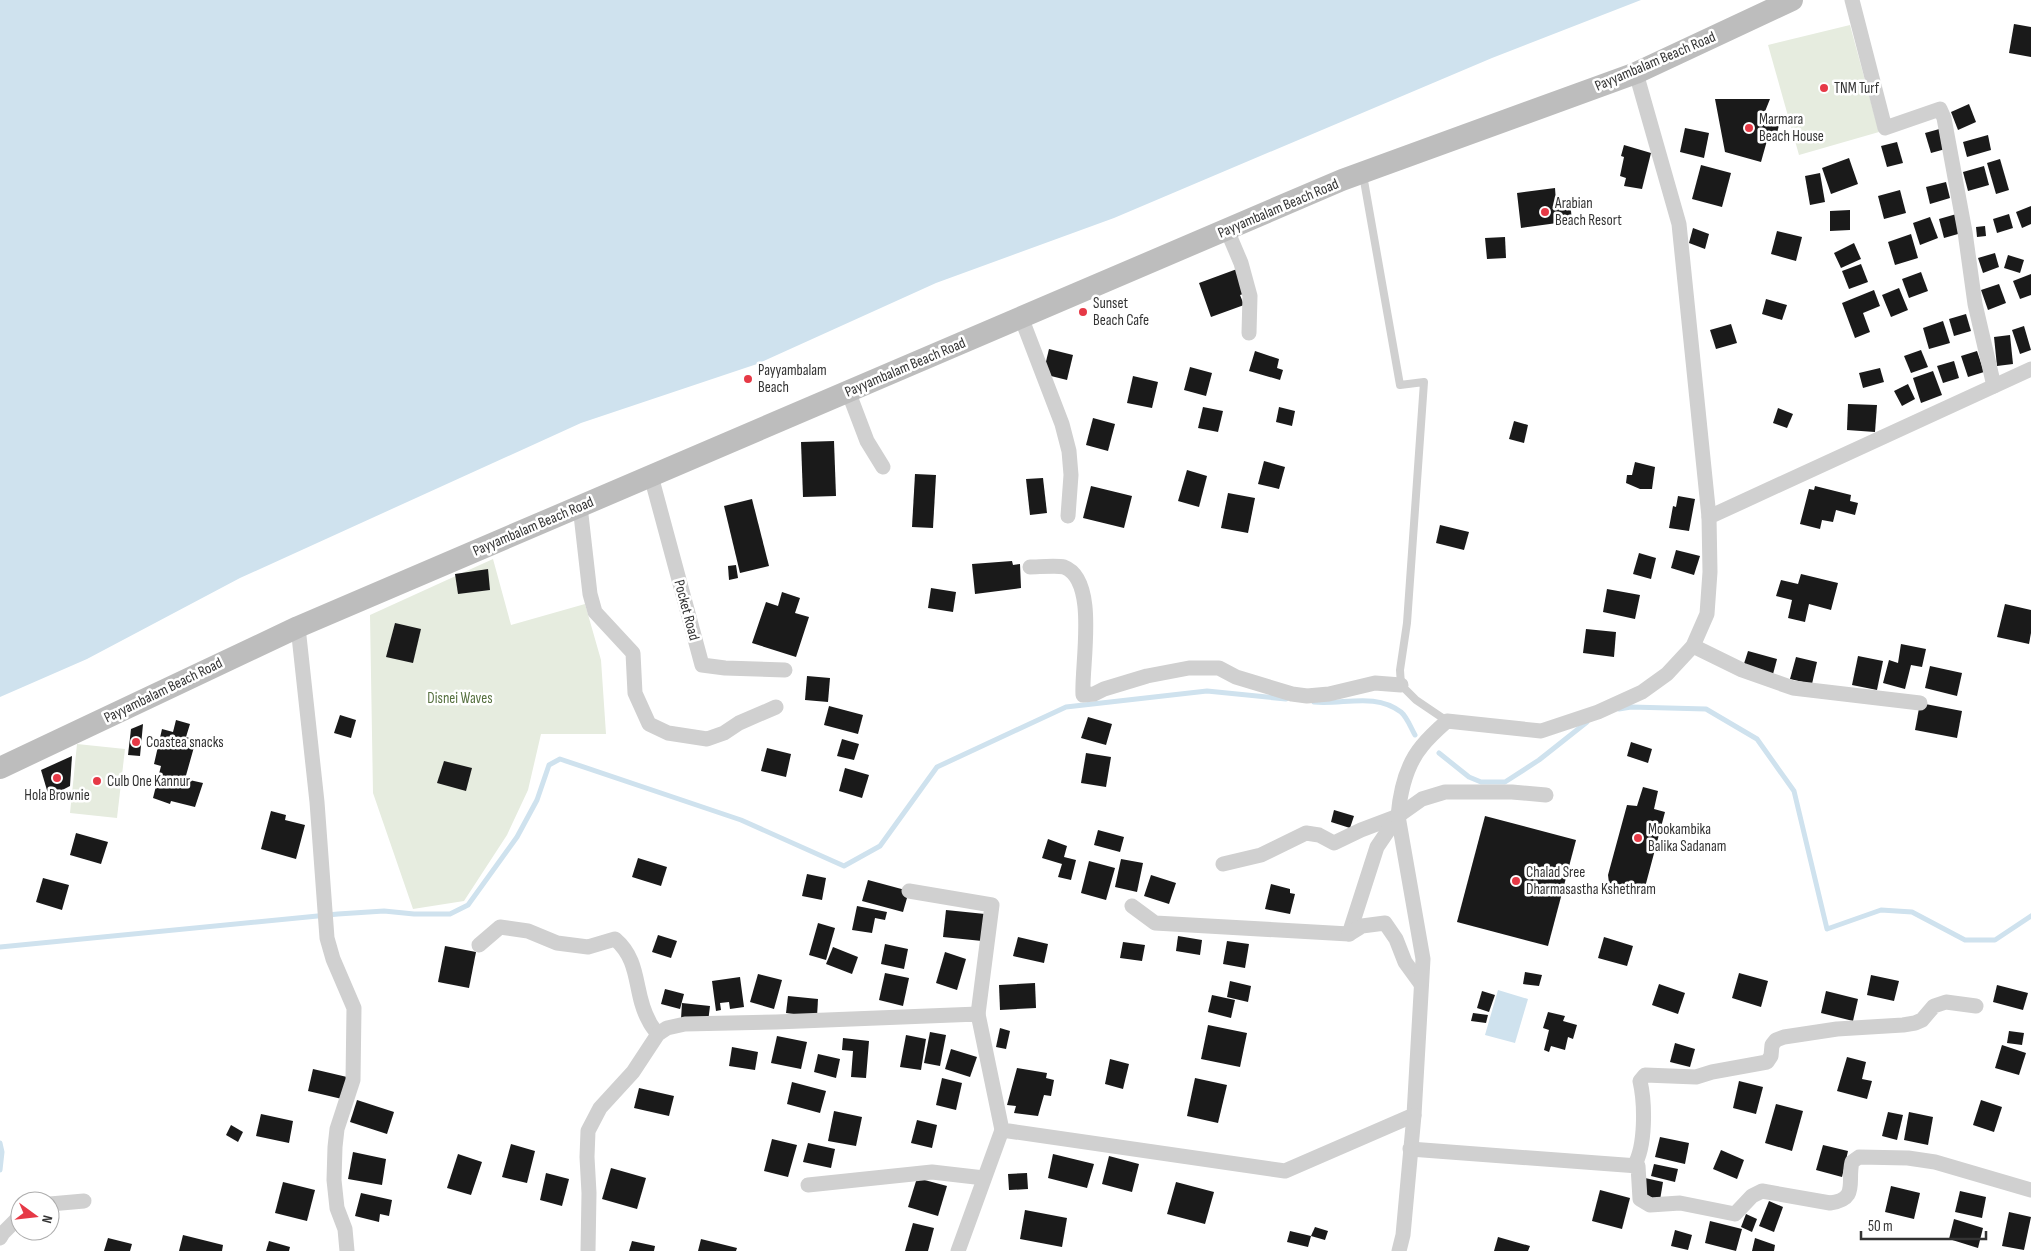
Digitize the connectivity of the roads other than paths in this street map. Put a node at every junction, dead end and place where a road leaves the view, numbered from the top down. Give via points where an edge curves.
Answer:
1 (1792, 0) edge
2 (1852, 0) edge
3 (1636, 73) junction
4 (1362, 172) junction
5 (1226, 230) junction
6 (1021, 317) junction
7 (1248, 333) dead end
8 (2031, 369) edge
9 (1994, 386) junction
10 (848, 391) junction
11 (883, 467) dead end
12 (651, 476) junction
13 (580, 506) junction
14 (1068, 516) dead end
15 (1708, 517) junction
16 (1030, 567) dead end
17 (298, 627) junction
18 (1693, 646) junction
19 (785, 670) dead end
20 (1401, 685) junction
21 (1920, 703) dead end
22 (776, 707) dead end
23 (1447, 721) junction
24 (0, 768) edge
25 (1546, 795) dead end
26 (1398, 816) junction
27 (1223, 864) dead end
28 (909, 892) dead end
29 (1132, 906) dead end
30 (1349, 934) junction
31 (479, 945) dead end
32 (1422, 984) junction
33 (1976, 1006) dead end
34 (978, 1014) junction
35 (658, 1034) junction
36 (1414, 1115) junction
37 (1002, 1130) junction
38 (1410, 1149) junction
39 (1634, 1166) junction
40 (984, 1178) junction
41 (808, 1185) dead end
42 (2031, 1190) edge
43 (84, 1201) dead end
44 (60, 1203) edge
45 (10, 1225) edge
46 (0, 1238) edge
47 (347, 1251) edge
48 (588, 1251) edge
49 (958, 1251) edge
50 (1399, 1251) edge

1 - 3 main road, Payyambalam Beach Road
2 - 9 street via 1885,128 1940,109 1944,118 1975,304
3 - 4 main road, Payyambalam Beach Road
3 - 15 street via 1679,224
4 - 5 main road, Payyambalam Beach Road
4 - 20 lane via 1400,385 1424,382
5 - 6 main road, Payyambalam Beach Road
5 - 7 street via 1250,296
6 - 10 main road, Payyambalam Beach Road
6 - 14 street via 1062,424 1069,451
8 - 9 street
9 - 15 street
10 - 11 street via 867,441
10 - 12 main road, Payyambalam Beach Road
12 - 13 main road, Payyambalam Beach Road
12 - 19 street, Pocket Road via 702,665
13 - 17 main road, Payyambalam Beach Road
13 - 22 street via 595,612 633,653 635,693 649,724 668,733 707,739
15 - 18 street via 1710,572 1707,614
16 - 20 street via 1063,567 1075,574 1082,590 1086,612 1083,695 1147,676 1189,668 1219,668 1236,677 1307,696 1375,683
17 - 24 main road, Payyambalam Beach Road
17 - 47 street via 317,802 327,938 354,1008 353,1080 337,1129 334,1163 337,1208 345,1230
18 - 21 street via 1742,670 1792,688
18 - 23 street via 1667,674 1642,692 1598,712 1541,731
20 - 23 lane via 1416,700
23 - 26 street via 1421,747 1410,766 1400,793
25 - 26 street via 1445,792 1422,799
26 - 27 street via 1334,843 1306,832 1261,855
26 - 30 street via 1377,847
26 - 32 street via 1423,959
28 - 34 street via 992,905
29 - 30 street via 1155,924
30 - 32 street via 1362,926 1385,923 1405,962
31 - 35 street via 500,927 528,931 558,943 588,947 615,939 626,948 633,963 648,1020
32 - 36 street
33 - 39 street via 1946,1002 1934,1006 1915,1023 1784,1037 1772,1045 1772,1056 1767,1062 1696,1077 1645,1075 1640,1081 1643,1143
34 - 35 street via 685,1024 667,1028
34 - 37 street
35 - 48 street via 632,1072 600,1108 588,1131
36 - 37 street via 1285,1171
36 - 38 street
37 - 40 street
38 - 39 street
38 - 50 street via 1404,1235
39 - 42 street via 1638,1166 1640,1173 1640,1199 1650,1205 1680,1203 1735,1214 1752,1196 1762,1191 1840,1202 1848,1196 1852,1162 1859,1157 1935,1162
40 - 41 street via 932,1172
40 - 49 street
43 - 44 street
45 - 46 street

